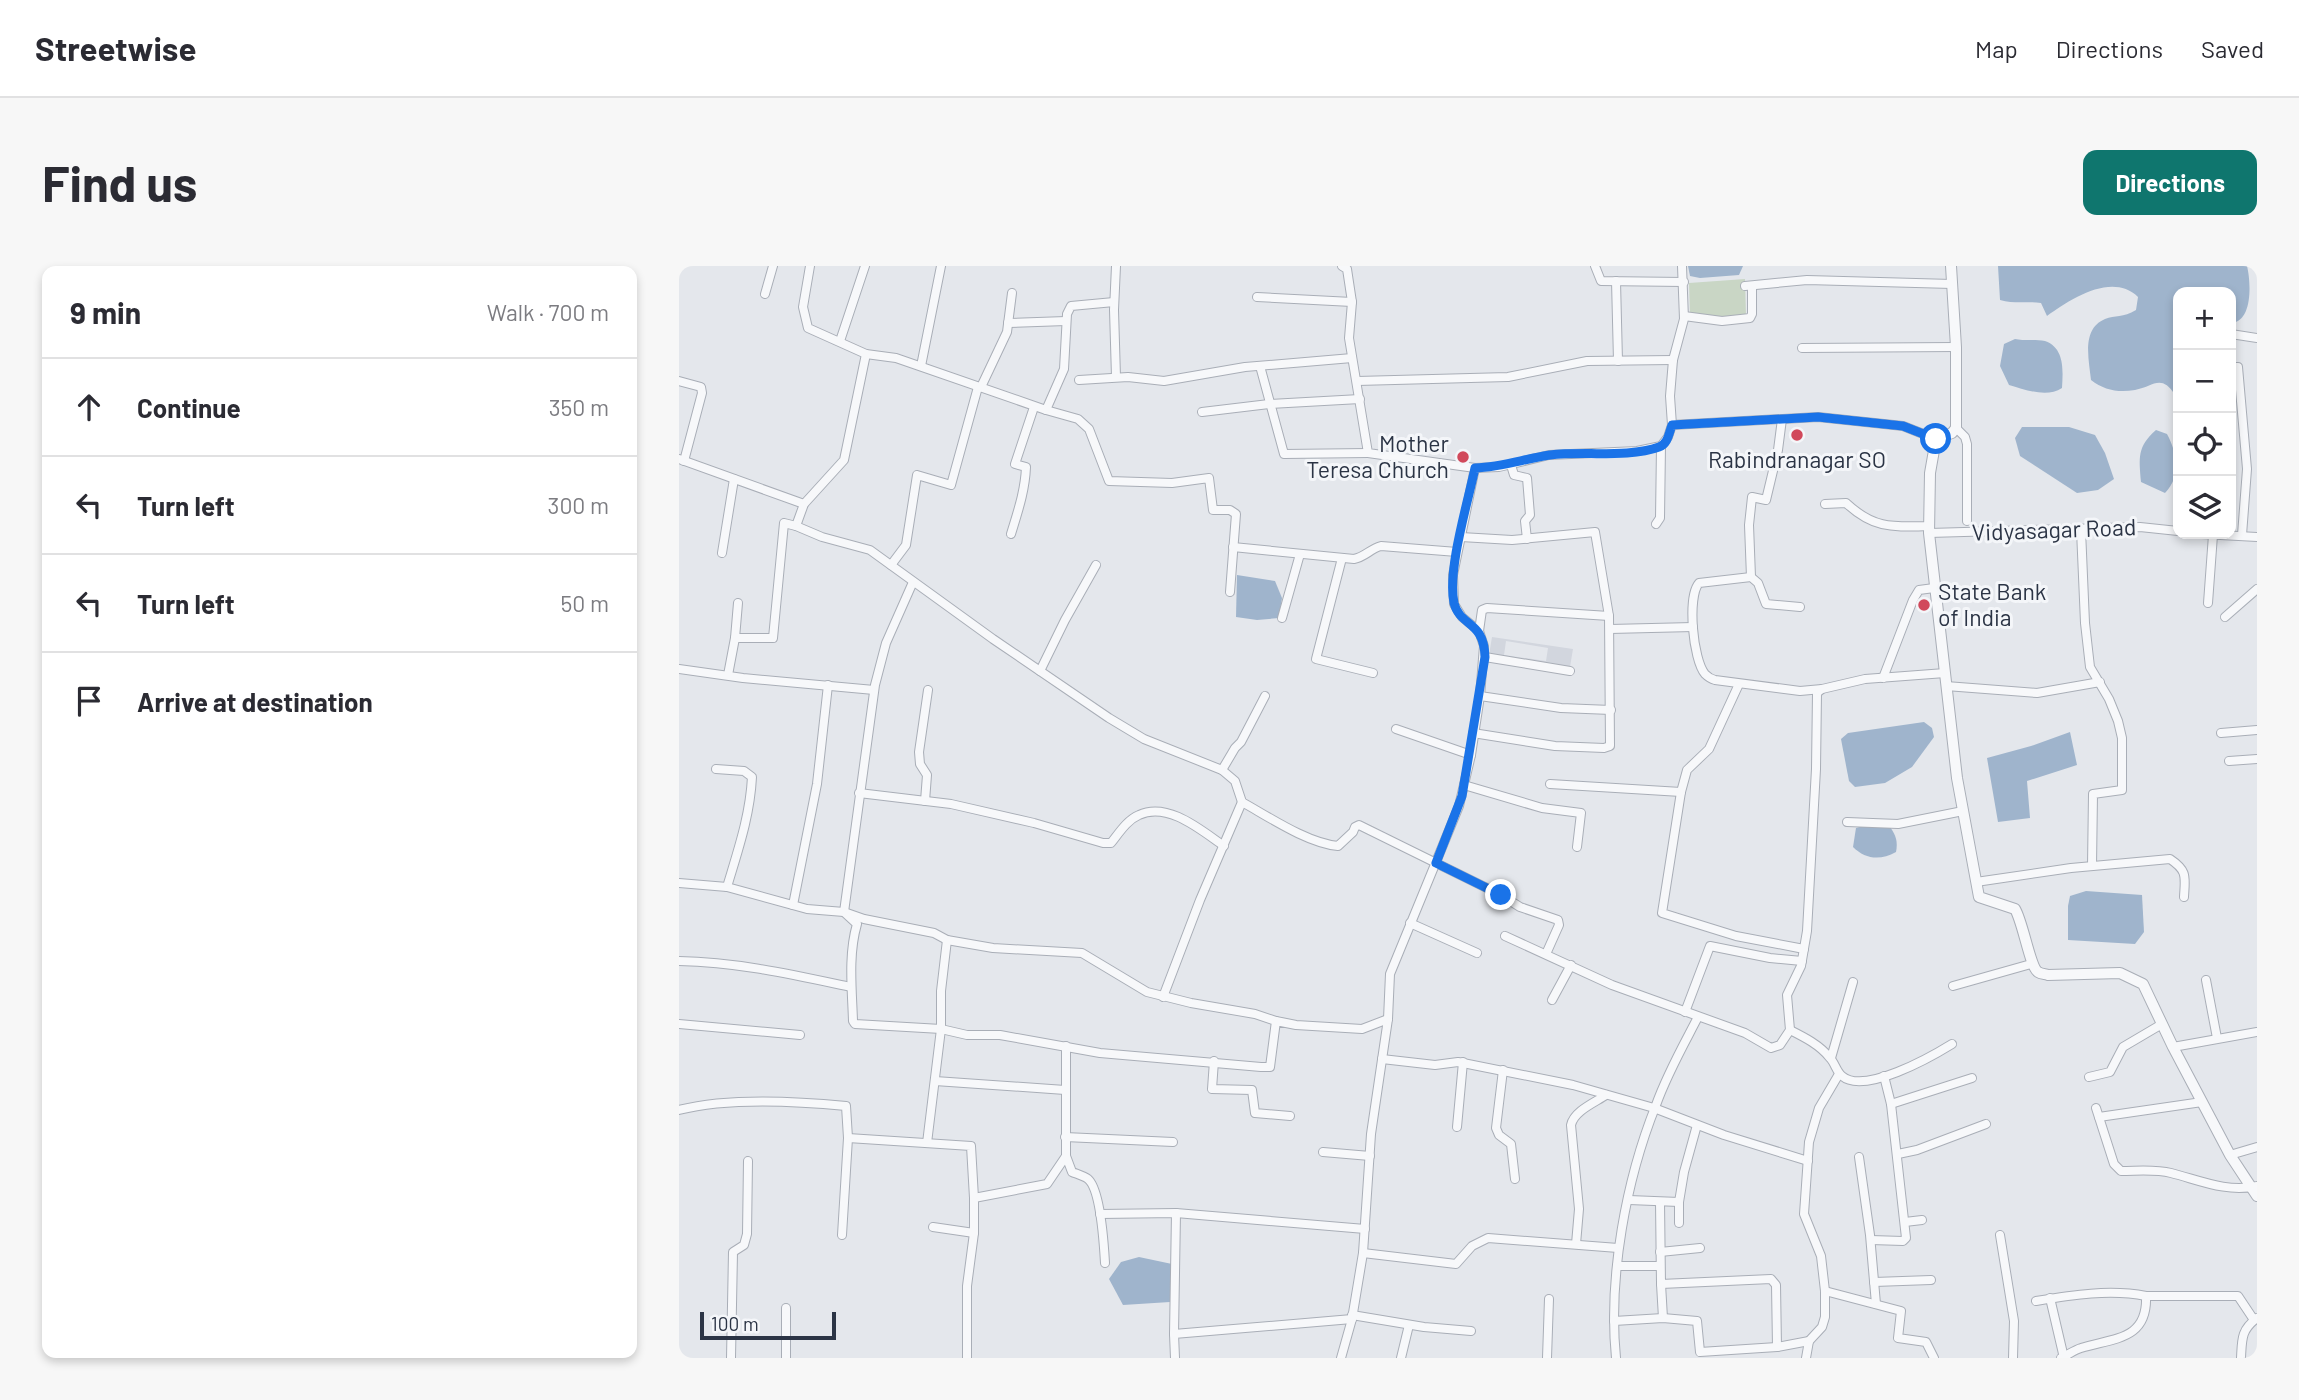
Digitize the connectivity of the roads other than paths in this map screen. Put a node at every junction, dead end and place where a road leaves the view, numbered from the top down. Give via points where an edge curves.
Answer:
1 (773, 266) edge
2 (810, 266) edge
3 (865, 266) edge
4 (941, 266) edge
5 (1116, 266) edge
6 (1342, 266) edge
7 (1595, 266) edge
8 (1682, 266) edge
9 (1951, 266) edge
10 (1616, 281) junction
11 (1684, 282) junction
12 (1952, 284) junction
13 (1012, 293) dead end
14 (765, 295) dead end
15 (1257, 297) dead end
16 (1114, 302) junction
17 (1352, 302) junction
18 (1684, 316) junction
19 (1066, 321) junction
20 (1009, 323) junction
21 (2236, 335) edge
22 (2257, 338) edge
23 (840, 341) junction
24 (1956, 347) junction
25 (1802, 348) dead end
26 (866, 354) junction
27 (1352, 358) junction
28 (1618, 360) junction
29 (1673, 360) junction
30 (921, 366) junction
31 (1260, 366) junction
32 (2236, 367) edge
33 (1116, 377) junction
34 (1079, 380) dead end
35 (679, 381) edge
36 (1357, 381) junction
37 (979, 387) junction
38 (1360, 398) junction
39 (1269, 404) junction
40 (1034, 407) junction
41 (1046, 410) junction
42 (1202, 412) dead end
43 (1781, 419) junction
44 (1672, 425) junction
45 (1956, 428) junction
46 (1936, 439) junction
47 (1661, 446) junction
48 (1368, 453) junction
49 (682, 460) edge
50 (1511, 465) junction
51 (1475, 468) junction
52 (734, 479) junction
53 (804, 504) junction
54 (1825, 504) dead end
55 (1967, 521) dead end
56 (1656, 524) dead end
57 (796, 526) junction
58 (1929, 530) junction
59 (2081, 530) junction
60 (2173, 530) edge
61 (1011, 534) dead end
62 (2236, 535) edge
63 (2242, 535) junction
64 (1461, 537) junction
65 (2257, 537) edge
66 (1527, 539) junction
67 (2213, 539) edge
68 (1233, 547) junction
69 (722, 552) dead end
70 (1457, 552) junction
71 (1300, 554) junction
72 (1342, 558) junction
73 (891, 565) junction
74 (1096, 565) dead end
75 (1751, 577) junction
76 (913, 582) junction
77 (1934, 588) junction
78 (1230, 592) dead end
79 (2256, 593) edge
80 (738, 603) dead end
81 (2208, 603) dead end
82 (1800, 607) dead end
83 (1609, 617) junction
84 (2225, 617) dead end
85 (1282, 618) dead end
86 (1693, 627) junction
87 (1610, 629) junction
88 (1479, 631) junction
89 (735, 638) junction
90 (1485, 657) junction
91 (679, 669) edge
92 (1040, 671) junction
93 (1570, 671) dead end
94 (1373, 673) dead end
95 (1945, 673) junction
96 (728, 675) junction
97 (1882, 678) junction
98 (2100, 682) junction
99 (1739, 684) junction
100 (828, 685) junction
101 (1946, 686) junction
102 (1822, 689) junction
103 (874, 690) junction
104 (928, 690) dead end
105 (1265, 696) dead end
106 (1480, 696) junction
107 (1611, 710) junction
108 (1396, 729) dead end
109 (2257, 730) edge
110 (1473, 733) junction
111 (2221, 733) dead end
112 (1471, 755) junction
113 (2257, 759) edge
114 (2228, 761) dead end
115 (716, 769) dead end
116 (1221, 770) junction
117 (1551, 784) dead end
118 (1464, 785) junction
119 (1681, 792) junction
120 (859, 793) junction
121 (925, 801) junction
122 (1242, 802) junction
123 (1963, 811) junction
124 (1847, 822) dead end
125 (1224, 846) junction
126 (1577, 847) dead end
127 (1436, 863) junction
128 (2092, 866) junction
129 (1976, 882) junction
130 (679, 883) edge
131 (727, 887) junction
132 (2184, 897) dead end
133 (793, 905) junction
134 (844, 912) junction
135 (1410, 923) junction
136 (1505, 936) dead end
137 (947, 940) junction
138 (1478, 953) dead end
139 (1546, 954) junction
140 (1803, 955) junction
141 (679, 961) edge
142 (2031, 964) junction
143 (1571, 965) junction
144 (2206, 980) dead end
145 (1853, 982) dead end
146 (1953, 986) dead end
147 (851, 987) junction
148 (1163, 997) junction
149 (1552, 1000) dead end
150 (1685, 1012) junction
151 (1698, 1017) junction
152 (1388, 1019) junction
153 (1276, 1021) junction
154 (679, 1024) edge
155 (2162, 1024) junction
156 (941, 1029) junction
157 (1790, 1030) junction
158 (2257, 1032) edge
159 (800, 1035) dead end
160 (2217, 1038) junction
161 (1952, 1044) dead end
162 (1066, 1046) junction
163 (2173, 1047) junction
164 (1831, 1058) junction
165 (1382, 1059) junction
166 (1214, 1061) junction
167 (1463, 1062) junction
168 (1503, 1070) junction
169 (1839, 1074) junction
170 (1884, 1076) junction
171 (2089, 1077) dead end
172 (1972, 1078) dead end
173 (935, 1081) junction
174 (1065, 1090) junction
175 (1606, 1095) junction
176 (2202, 1102) junction
177 (1891, 1104) junction
178 (1654, 1108) junction
179 (679, 1110) edge
180 (1290, 1116) dead end
181 (1986, 1124) dead end
182 (1697, 1125) junction
183 (1457, 1127) dead end
184 (1066, 1137) junction
185 (848, 1138) junction
186 (1173, 1142) dead end
187 (927, 1143) junction
188 (2257, 1147) edge
189 (1323, 1152) dead end
190 (1898, 1154) junction
191 (2230, 1155) junction
192 (1066, 1156) junction
193 (1370, 1156) junction
194 (1859, 1157) dead end
195 (748, 1161) dead end
196 (1808, 1161) junction
197 (1515, 1179) dead end
198 (2255, 1190) edge
199 (974, 1198) junction
200 (1629, 1200) junction
201 (1660, 1202) junction
202 (1679, 1202) junction
203 (1176, 1213) junction
204 (1100, 1214) junction
205 (1922, 1220) dead end
206 (1905, 1222) junction
207 (1679, 1223) dead end
208 (933, 1227) dead end
209 (1365, 1230) junction
210 (974, 1233) junction
211 (842, 1235) dead end
212 (2000, 1235) dead end
213 (1871, 1240) junction
214 (1576, 1244) junction
215 (1618, 1248) junction
216 (1700, 1248) dead end
217 (1660, 1252) junction
218 (1363, 1253) junction
219 (1105, 1263) dead end
220 (1617, 1266) junction
221 (1660, 1266) junction
222 (1931, 1280) dead end
223 (1874, 1282) junction
224 (1661, 1284) junction
225 (1825, 1291) junction
226 (2146, 1296) junction
227 (1549, 1298) dead end
228 (2050, 1298) junction
229 (2036, 1301) dead end
230 (1876, 1304) junction
231 (786, 1308) dead end
232 (1352, 1317) junction
233 (1663, 1318) junction
234 (2256, 1319) edge
235 (1614, 1321) junction
236 (1409, 1325) junction
237 (1471, 1331) dead end
238 (1174, 1334) junction
239 (1809, 1341) junction
240 (1777, 1347) junction
241 (731, 1358) edge
242 (786, 1358) edge
243 (967, 1358) edge
244 (1175, 1358) edge
245 (1341, 1358) edge
246 (1401, 1358) edge
247 (1548, 1358) edge
248 (1616, 1358) edge
249 (1806, 1358) edge
250 (1934, 1358) edge
251 (2013, 1358) edge
252 (2063, 1358) edge
253 (2241, 1358) edge

1 - 14 street
2 - 23 street via 803,307 808,328
3 - 23 street
4 - 30 street
5 - 16 street
6 - 17 street via 1347,269
7 - 10 street via 1601,281
8 - 11 street
9 - 12 street
10 - 11 street
10 - 28 street
11 - 18 street
12 - 18 street via 1807,280 1749,286 1750,318 1722,321
12 - 24 street
13 - 20 street
15 - 17 street
16 - 19 street via 1072,306
16 - 33 street
17 - 27 street
18 - 29 street
19 - 20 street
19 - 41 street via 1064,369
20 - 37 street
21 - 22 street
23 - 26 street
24 - 25 street
24 - 45 street
26 - 30 street
26 - 53 street via 844,460
27 - 31 street
27 - 36 street
28 - 29 street
28 - 36 street via 1587,361 1508,377
29 - 44 street
30 - 37 street
31 - 33 street via 1164,381
31 - 39 street
32 - 63 street via 2246,468
33 - 34 street
35 - 49 street via 701,387 702,393
36 - 38 street
37 - 40 street
37 - 73 street via 951,485 917,475 906,545
38 - 39 street
38 - 48 street
39 - 42 street
39 - 48 street via 1284,454
40 - 41 street
40 - 61 street via 1015,464 1026,467
41 - 68 street via 1079,419 1089,429 1109,481 1172,483 1209,478 1213,510 1236,514
43 - 44 street
43 - 46 street via 1818,417 1903,426
43 - 75 street via 1766,500 1752,497
44 - 47 street
45 - 46 street
45 - 55 street via 1967,444
46 - 58 street
47 - 50 street via 1637,452 1549,455
47 - 56 street via 1660,518
48 - 51 street
49 - 52 street
50 - 51 street
50 - 66 street via 1514,475 1527,478
51 - 64 street
52 - 53 street
52 - 69 street
53 - 57 street
54 - 58 street, Vidyasagar Road via 1846,503 1883,526
57 - 73 street via 870,550
57 - 89 street via 784,523 773,638
58 - 59 street, Vidyasagar Road
58 - 77 street
59 - 60 street, Vidyasagar Road
59 - 98 street via 2090,667
62 - 63 street
63 - 65 street
64 - 66 street
64 - 70 street
66 - 83 street via 1595,532
67 - 81 street
68 - 71 street
68 - 78 street
70 - 72 street via 1381,546 1363,557
70 - 88 street via 1454,604
71 - 72 street
71 - 85 street
72 - 94 street via 1316,659
73 - 76 street
74 - 92 street
75 - 82 street via 1766,604
75 - 86 street via 1695,586
76 - 92 street
76 - 103 street via 885,643
77 - 95 street
77 - 97 street via 1919,590 1913,600
79 - 84 street
80 - 89 street
83 - 87 street
83 - 88 street via 1487,608 1482,610
86 - 87 street
86 - 99 street via 1705,674
87 - 107 street
88 - 90 street
89 - 96 street
90 - 93 street
90 - 106 street
91 - 96 street
92 - 116 street via 1144,739
95 - 97 street
95 - 101 street
96 - 100 street
97 - 102 street
98 - 101 street via 2036,693
98 - 128 street via 2122,738 2122,790 2093,794
99 - 102 street
99 - 119 street via 1709,749 1687,770
100 - 103 street
100 - 133 street via 817,785
101 - 123 street
102 - 140 street via 1816,697 1816,769
103 - 120 street
104 - 121 street via 919,752 927,775
105 - 116 street
106 - 107 street
106 - 110 street
107 - 110 street via 1607,747 1555,746
108 - 112 street
109 - 111 street
110 - 112 street
112 - 118 street
113 - 114 street
115 - 131 street via 744,771 752,777 745,832
116 - 122 street via 1235,781
117 - 119 street
118 - 126 street via 1542,808 1581,813
118 - 127 street
119 - 140 street via 1662,913
120 - 121 street
120 - 134 street
121 - 125 street via 1034,823 1103,843 1111,843 1138,815 1154,811 1180,818
122 - 125 street
122 - 127 street via 1328,845 1338,846 1359,825
123 - 124 street via 1898,824
123 - 129 street
125 - 148 street
127 - 135 street
127 - 139 street via 1520,907 1558,920
128 - 129 street
128 - 132 street via 2170,859 2184,872
129 - 142 street via 1979,897 2015,909
130 - 131 street
131 - 133 street
133 - 134 street
134 - 137 street
134 - 147 street via 857,924
135 - 138 street
135 - 152 street via 1390,974
136 - 139 street
137 - 148 street via 993,948 1082,953 1126,982
137 - 156 street
139 - 143 street
140 - 150 street via 1770,958 1710,946
140 - 157 street via 1787,995
141 - 147 street via 761,968
142 - 146 street
142 - 155 street via 2048,975 2120,973 2143,984
143 - 149 street
143 - 150 street
144 - 160 street
145 - 164 street
147 - 156 street via 853,1021 859,1026
148 - 153 street
150 - 151 street
151 - 157 street via 1771,1048 1780,1045
151 - 178 street
152 - 153 street via 1362,1029
152 - 165 street
153 - 166 street via 1270,1066
154 - 159 street
155 - 163 street
155 - 171 street via 2123,1047 2110,1072
156 - 162 street
156 - 173 street
157 - 164 street via 1811,1040
158 - 160 street
160 - 163 street
161 - 170 street
162 - 166 street
162 - 174 street
163 - 176 street
164 - 169 street
165 - 167 street via 1435,1065
165 - 193 street
166 - 180 street via 1212,1089 1252,1090 1255,1113
167 - 168 street
167 - 183 street
168 - 175 street
168 - 197 street via 1496,1128 1511,1144
169 - 170 street via 1865,1081
169 - 196 street via 1819,1108
170 - 177 street
172 - 177 street
173 - 174 street
173 - 187 street
174 - 184 street
175 - 178 street
175 - 214 street via 1577,1114 1571,1125 1580,1209
176 - 191 street
176 - 198 street via 2097,1113 2113,1164 2121,1171 2168,1172
177 - 190 street
178 - 182 street
178 - 200 street
179 - 185 street via 740,1102 846,1106
181 - 190 street
182 - 196 street
182 - 202 street
184 - 186 street
184 - 192 street
185 - 187 street
185 - 211 street
187 - 199 street via 971,1146
188 - 191 street
189 - 193 street
190 - 206 street
191 - 198 street
192 - 199 street via 1047,1184
192 - 204 street via 1072,1172 1090,1180
193 - 209 street
194 - 213 street
195 - 241 street via 747,1234 744,1245 733,1252
196 - 225 street via 1804,1214 1821,1256
199 - 210 street
200 - 201 street
200 - 215 street
201 - 202 street
201 - 217 street
202 - 207 street
203 - 204 street
203 - 209 street
203 - 238 street
204 - 219 street
205 - 206 street
206 - 213 street via 1903,1241
208 - 210 street
209 - 218 street
210 - 243 street via 967,1286
212 - 251 street via 2014,1321
213 - 223 street
214 - 215 street
214 - 218 street via 1488,1238 1472,1246 1456,1264
215 - 220 street
216 - 217 street
217 - 221 street
218 - 232 street
220 - 221 street
220 - 235 street
221 - 224 street
222 - 223 street
223 - 230 street
224 - 233 street
224 - 240 street via 1771,1279 1776,1286
225 - 230 street
225 - 239 street via 1825,1322
226 - 228 street via 2108,1293
226 - 234 street via 2238,1296
226 - 252 street via 2142,1320 2131,1332
227 - 247 street
228 - 229 street
228 - 252 street
230 - 250 street via 1901,1311 1898,1338 1926,1342
231 - 242 street
232 - 236 street
232 - 238 street
232 - 245 street
233 - 235 street
233 - 240 street via 1697,1321 1700,1352
234 - 253 street via 2246,1327
235 - 248 street
236 - 237 street
236 - 246 street
238 - 244 street
239 - 240 street
239 - 249 street

